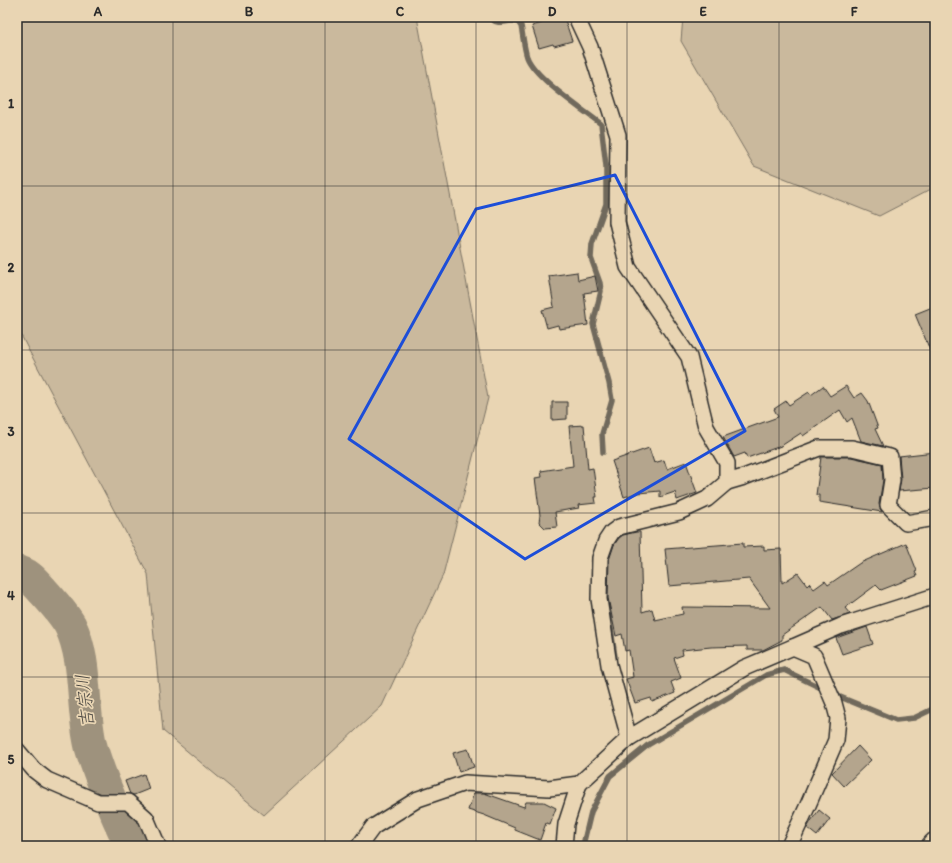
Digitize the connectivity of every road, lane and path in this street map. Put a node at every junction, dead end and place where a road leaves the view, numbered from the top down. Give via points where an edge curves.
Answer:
1 (576, 17) edge
2 (727, 482) junction
3 (935, 518) edge
4 (935, 596) edge
5 (793, 647) junction
6 (629, 738) junction
7 (17, 750) edge
8 (579, 784) junction
9 (158, 846) edge
10 (359, 846) edge
11 (564, 846) edge
12 (789, 846) edge

1 - 2 street via 590,46 618,135 618,222 628,267 689,357 706,427 728,463
2 - 3 street via 819,448 852,448 890,457 892,480 888,505 906,522
2 - 6 street via 707,499 679,512 619,527 606,541 600,558 599,600 609,665
4 - 5 street via 841,626
5 - 6 street via 744,668
5 - 12 street via 814,656 838,718 836,740
6 - 8 street
7 - 9 street via 34,770 47,780 98,802 128,802 146,818
8 - 10 street via 550,788 465,783 418,799 373,827
8 - 11 street via 566,824

